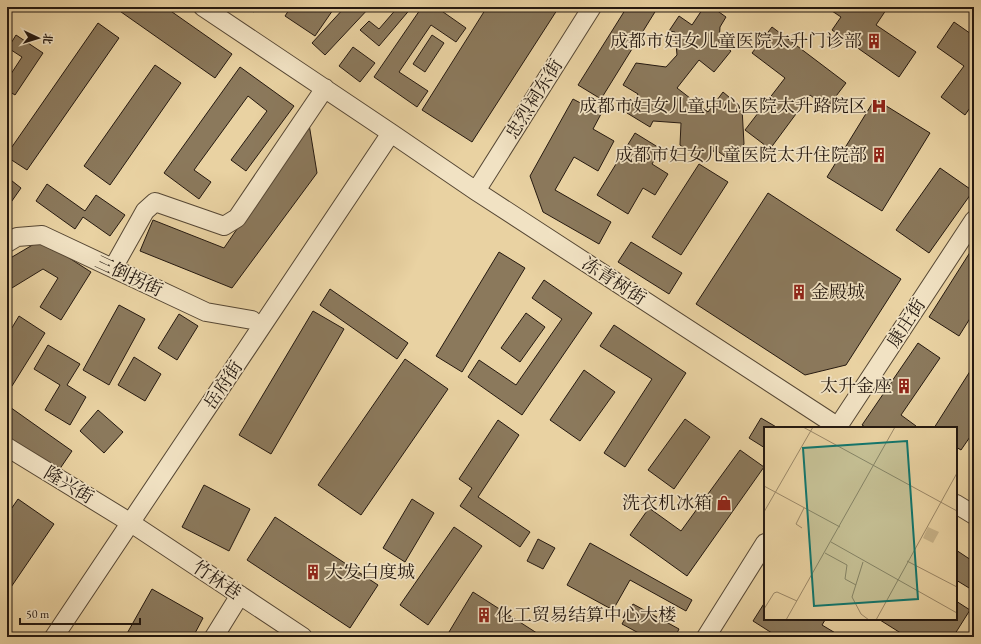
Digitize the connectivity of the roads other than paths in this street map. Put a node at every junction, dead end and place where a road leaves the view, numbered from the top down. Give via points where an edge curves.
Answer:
1 (203, 7) edge
2 (592, 7) edge
3 (325, 88) junction
4 (391, 133) junction
5 (476, 191) junction
6 (974, 220) edge
7 (7, 243) edge
8 (113, 268) junction
9 (252, 320) dead end
10 (837, 427) edge
11 (840, 427) edge
12 (7, 447) edge
13 (957, 505) edge
14 (974, 515) edge
15 (131, 523) junction
16 (764, 545) edge
17 (240, 595) junction
18 (54, 637) edge
19 (214, 637) edge
20 (303, 637) edge
21 (706, 637) edge

1 - 3 street, 冻青树街
2 - 5 street, 忠烈祠东街
3 - 4 street, 冻青树街
3 - 8 street via 237,218 224,226 155,202 145,211
4 - 5 street, 冻青树街
4 - 15 street, 岳府街
5 - 10 street, 冻青树街
6 - 11 street, 康庄街
7 - 8 street, 三倒拐街 via 17,237 42,235
8 - 9 street, 三倒拐街 via 206,312
12 - 15 street, 隆兴街
13 - 14 street
15 - 17 street, 竹林巷
15 - 18 street, 岳府街
16 - 21 street
17 - 19 street
17 - 20 street, 竹林巷

